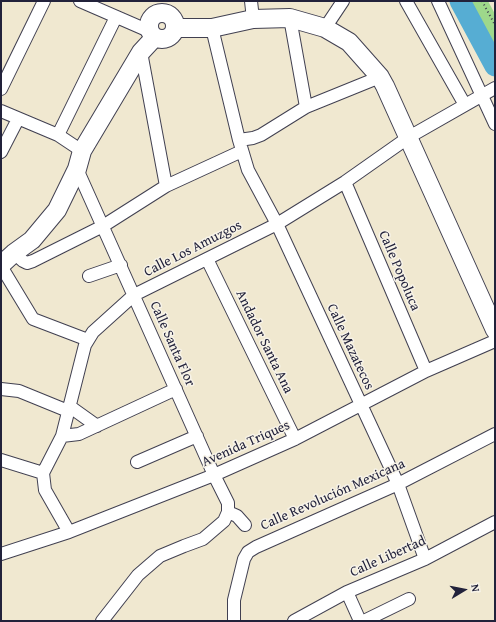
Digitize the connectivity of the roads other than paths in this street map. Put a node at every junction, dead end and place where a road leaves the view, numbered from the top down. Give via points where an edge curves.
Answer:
1 (44, 1) edge
2 (80, 1) edge
3 (343, 1) edge
4 (406, 1) edge
5 (438, 1) edge
6 (160, 7) edge
7 (252, 10) edge
8 (116, 17) junction
9 (290, 18) junction
10 (175, 28) junction
11 (212, 28) junction
12 (325, 28) junction
13 (151, 34) junction
14 (141, 52) junction
15 (380, 77) junction
16 (495, 88) edge
17 (1, 89) edge
18 (482, 95) junction
19 (465, 105) junction
20 (306, 107) junction
21 (1, 111) edge
22 (18, 119) junction
23 (495, 124) edge
24 (58, 136) junction
25 (408, 136) junction
26 (241, 146) junction
27 (82, 151) junction
28 (1, 152) edge
29 (77, 169) junction
30 (345, 182) junction
31 (166, 186) junction
32 (277, 224) junction
33 (103, 226) junction
34 (207, 259) junction
35 (5, 261) edge
36 (121, 265) junction
37 (89, 276) dead end
38 (134, 295) junction
39 (495, 330) edge
40 (88, 340) junction
41 (495, 341) edge
42 (426, 371) junction
43 (1, 389) edge
44 (176, 389) junction
45 (360, 405) junction
46 (68, 408) junction
47 (97, 426) junction
48 (495, 434) edge
49 (62, 436) junction
50 (197, 436) junction
51 (295, 439) junction
52 (1, 460) edge
53 (137, 462) dead end
54 (43, 473) junction
55 (214, 475) junction
56 (398, 484) junction
57 (228, 512) junction
58 (495, 522) edge
59 (245, 525) dead end
60 (69, 532) junction
61 (1, 554) edge
62 (425, 559) junction
63 (347, 592) junction
64 (409, 599) dead end
65 (296, 620) edge
66 (102, 621) edge
67 (234, 621) edge
68 (360, 621) edge
69 (364, 621) edge

1 - 17 street
2 - 8 street
3 - 12 street
4 - 19 street
5 - 18 street
6 - 10 street via 171,16
6 - 13 street via 150,19 148,25
7 - 9 street
7 - 11 street
8 - 13 street
8 - 24 street
9 - 12 street
9 - 20 street
10 - 11 street
10 - 13 street via 165,40 159,40
11 - 26 street, Calle Mazatecos
12 - 15 street via 350,42
13 - 14 street
14 - 27 street
14 - 31 street
15 - 20 street
15 - 25 street
16 - 18 street, Calle Los Amuzgos
18 - 19 street, Calle Los Amuzgos
18 - 23 street
19 - 25 street, Calle Los Amuzgos
20 - 26 street
21 - 22 street
22 - 24 street
22 - 28 street
24 - 27 street
25 - 30 street, Calle Los Amuzgos
25 - 39 street
26 - 31 street
26 - 32 street, Calle Mazatecos via 248,170
27 - 29 street
29 - 33 street, Calle Santa Flor
29 - 35 street via 57,210 32,240
30 - 32 street, Calle Los Amuzgos
30 - 42 street, Calle Popoluca
31 - 33 street
32 - 34 street, Calle Los Amuzgos
32 - 45 street, Calle Mazatecos
33 - 35 street via 33,261
33 - 36 street, Calle Santa Flor
34 - 38 street, Calle Los Amuzgos
34 - 51 street, Andador Santa Ana
35 - 40 street via 33,319
36 - 37 street
36 - 38 street, Calle Santa Flor
38 - 40 street, Calle Los Amuzgos via 104,321
38 - 44 street, Calle Santa Flor
40 - 46 street, Calle Los Amuzgos
41 - 42 street, Avenida Triques
42 - 45 street, Avenida Triques
43 - 46 street via 19,391
44 - 47 street
44 - 50 street, Calle Santa Flor
45 - 51 street, Avenida Triques
45 - 56 street, Calle Mazatecos
46 - 47 street
46 - 49 street, Calle Los Amuzgos
47 - 49 street via 78,434
48 - 56 street, Calle Revolución Mexicana
49 - 54 street, Calle Los Amuzgos
50 - 53 street
50 - 55 street, Calle Santa Flor
51 - 55 street, Avenida Triques
52 - 54 street
54 - 60 street via 45,490
55 - 57 street, Calle Santa Flor via 228,503
55 - 60 street, Avenida Triques
56 - 62 street, Calle Mazatecos
56 - 67 street, Calle Revolución Mexicana via 248,552 234,600
57 - 59 street via 237,516
57 - 66 street via 224,522 203,539 160,556 138,575
58 - 62 street, Calle Libertad
60 - 61 street, Avenida Triques
62 - 63 street, Calle Libertad
63 - 65 street, Calle Libertad
63 - 68 street
64 - 69 street

